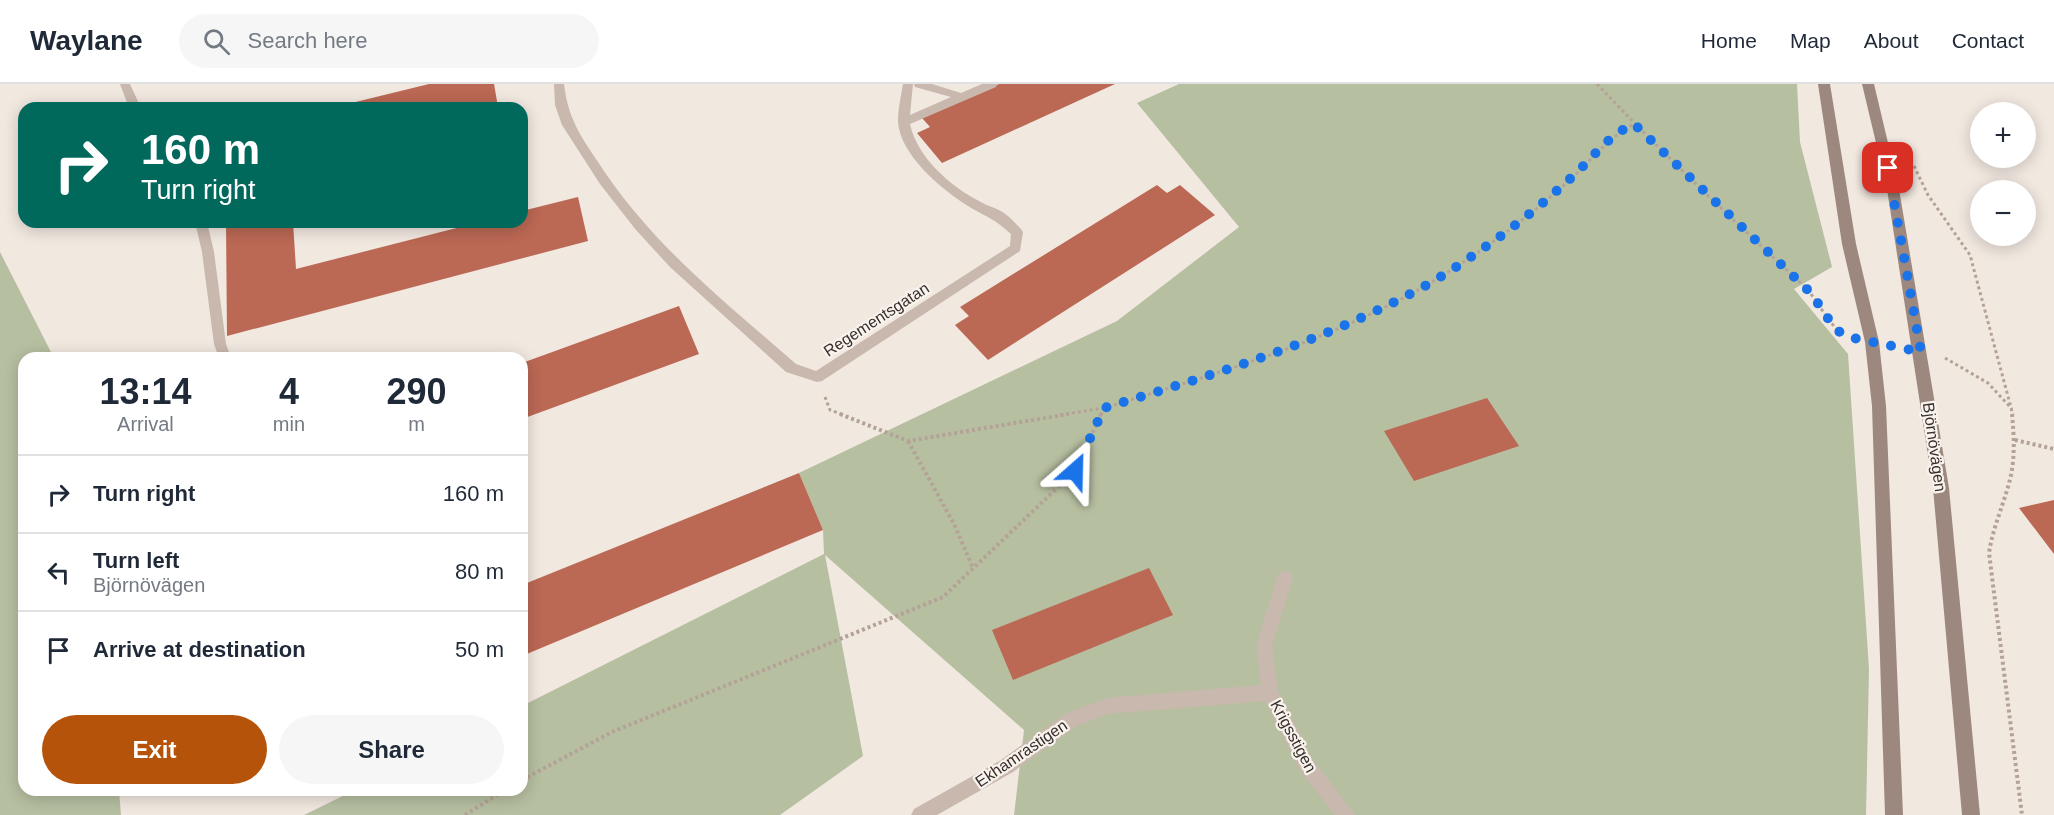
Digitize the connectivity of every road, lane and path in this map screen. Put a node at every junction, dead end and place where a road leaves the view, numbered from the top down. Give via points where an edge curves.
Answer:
1 (125, 84) edge
2 (559, 84) edge
3 (908, 84) edge
4 (919, 84) edge
5 (992, 84) edge
6 (1597, 84) edge
7 (1824, 84) edge
8 (1868, 84) edge
9 (962, 97) junction
10 (132, 102) edge
11 (904, 122) junction
12 (1634, 124) junction
13 (1913, 165) dead end
14 (202, 228) edge
15 (1872, 342) junction
16 (223, 352) edge
17 (1921, 352) junction
18 (817, 377) junction
19 (1104, 408) junction
20 (2012, 409) junction
21 (2015, 440) junction
22 (908, 441) junction
23 (2054, 449) edge
24 (973, 568) junction
25 (1285, 578) dead end
26 (1270, 692) junction
27 (528, 777) edge
28 (495, 796) edge
29 (465, 815) edge
30 (920, 815) edge
31 (1346, 815) edge
32 (1894, 815) edge
33 (1971, 815) edge
34 (2022, 815) edge

1 - 10 lane
2 - 18 lane, Regementsgatan via 568,125 604,181 640,226 674,264 791,368
3 - 11 lane, Regementsgatan
4 - 9 lane
5 - 9 lane
6 - 12 path
7 - 15 main road via 1849,244
8 - 17 main road, Björnövägen via 1893,189
9 - 11 lane
11 - 18 lane, Regementsgatan via 908,141 932,171 974,204 1000,216 1017,232 1016,248
12 - 15 path via 1811,293 1835,329 1848,337
12 - 19 path via 1618,131 1573,177 1519,222 1423,287 1275,353
13 - 20 path via 1928,195 1970,255
14 - 16 lane
15 - 32 main road via 1879,418
17 - 20 path via 1950,359 1988,383
17 - 33 main road, Björnövägen via 1941,488
18 - 22 path via 830,410
19 - 22 path
19 - 24 path via 1075,471
20 - 21 path
21 - 23 path
21 - 34 path via 2008,492 1992,527 1989,553
22 - 24 path via 954,524
24 - 27 path via 943,597 612,732
25 - 26 street, Krigsstigen via 1264,646
26 - 30 street, Ekhamrastigen via 1107,706 1071,720 1007,766
26 - 31 street, Krigsstigen via 1305,763
28 - 29 path

